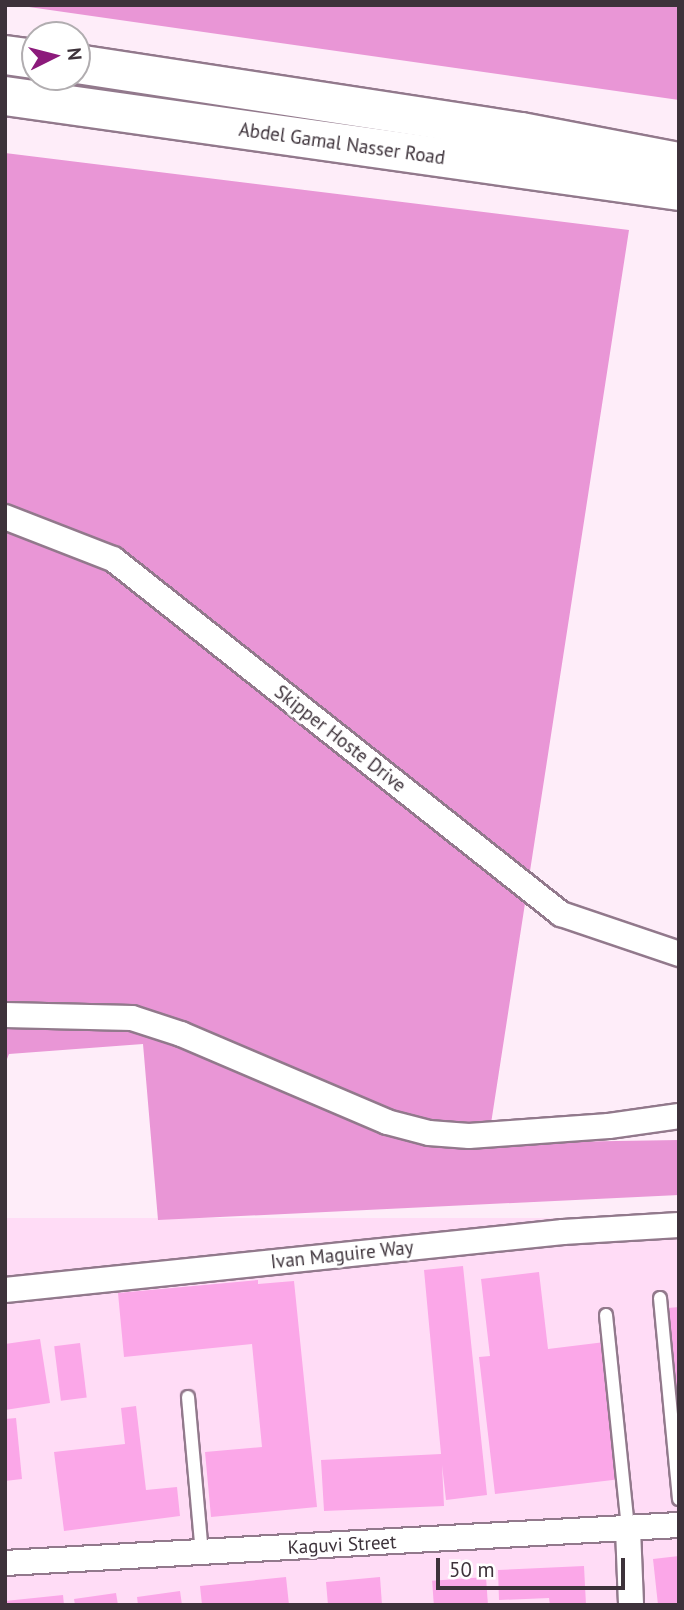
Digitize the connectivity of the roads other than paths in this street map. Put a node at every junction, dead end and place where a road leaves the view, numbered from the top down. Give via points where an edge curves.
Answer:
1 (91, 66) edge
2 (5, 96) edge
3 (679, 162) edge
4 (679, 191) edge
5 (5, 517) edge
6 (679, 954) edge
7 (5, 1015) edge
8 (679, 1116) edge
9 (679, 1225) edge
10 (5, 1290) edge
11 (660, 1298) dead end
12 (606, 1315) dead end
13 (188, 1397) dead end
14 (679, 1499) edge
15 (679, 1525) edge
16 (628, 1529) junction
17 (202, 1553) junction
18 (5, 1563) edge
19 (631, 1605) edge

1 - 3 highway, Abdel Gamal Nasser Road via 520,132
2 - 4 highway, Abdel Gamal Nasser Road
5 - 6 street, Skipper Hoste Drive via 113,559 561,914
7 - 8 street via 132,1018 181,1034 387,1122 429,1133 469,1136
9 - 10 street, Ivan Maguire Way via 563,1232
11 - 14 lane
12 - 16 lane
13 - 17 lane
15 - 16 street, Kaguvi Street
16 - 17 street, Kaguvi Street
16 - 19 street
17 - 18 street, Kaguvi Street

